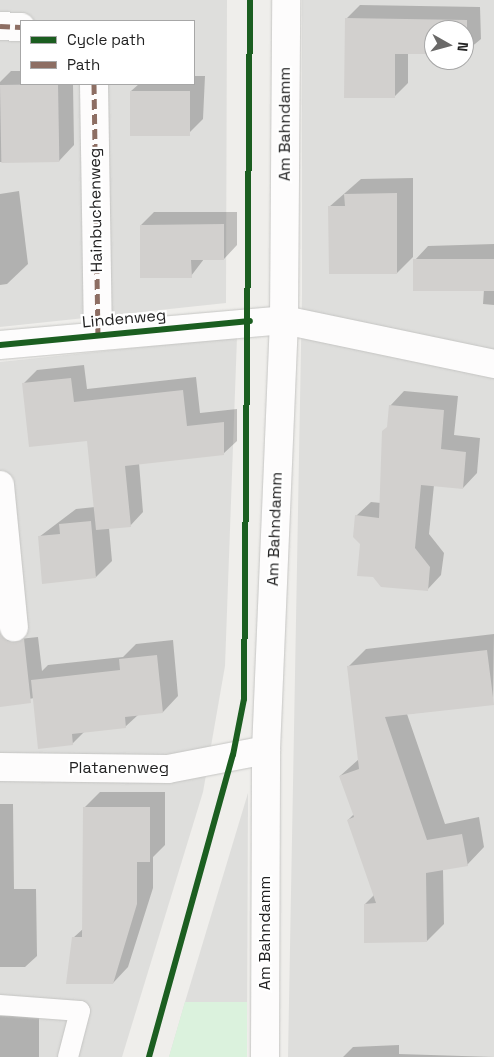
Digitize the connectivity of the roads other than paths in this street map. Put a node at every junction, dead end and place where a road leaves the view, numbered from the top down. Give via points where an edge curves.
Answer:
1 (286, 0) edge
2 (0, 26) edge
3 (20, 27) edge
4 (94, 85) edge
5 (284, 320) junction
6 (98, 335) junction
7 (0, 345) edge
8 (494, 364) edge
9 (0, 485) edge
10 (14, 627) dead end
11 (266, 750) junction
12 (0, 767) edge
13 (0, 1005) edge
14 (68, 1057) edge
15 (265, 1057) edge

1 - 5 street, Am Bahndamm
2 - 3 street
4 - 6 street, Hainbuchenweg
5 - 6 street, Lindenweg
5 - 8 street, Lindenweg
5 - 11 street, Am Bahndamm
6 - 7 street, Lindenweg
9 - 10 street
11 - 12 street, Platanenweg via 168,769
11 - 15 street, Am Bahndamm
13 - 14 lane via 80,1011

